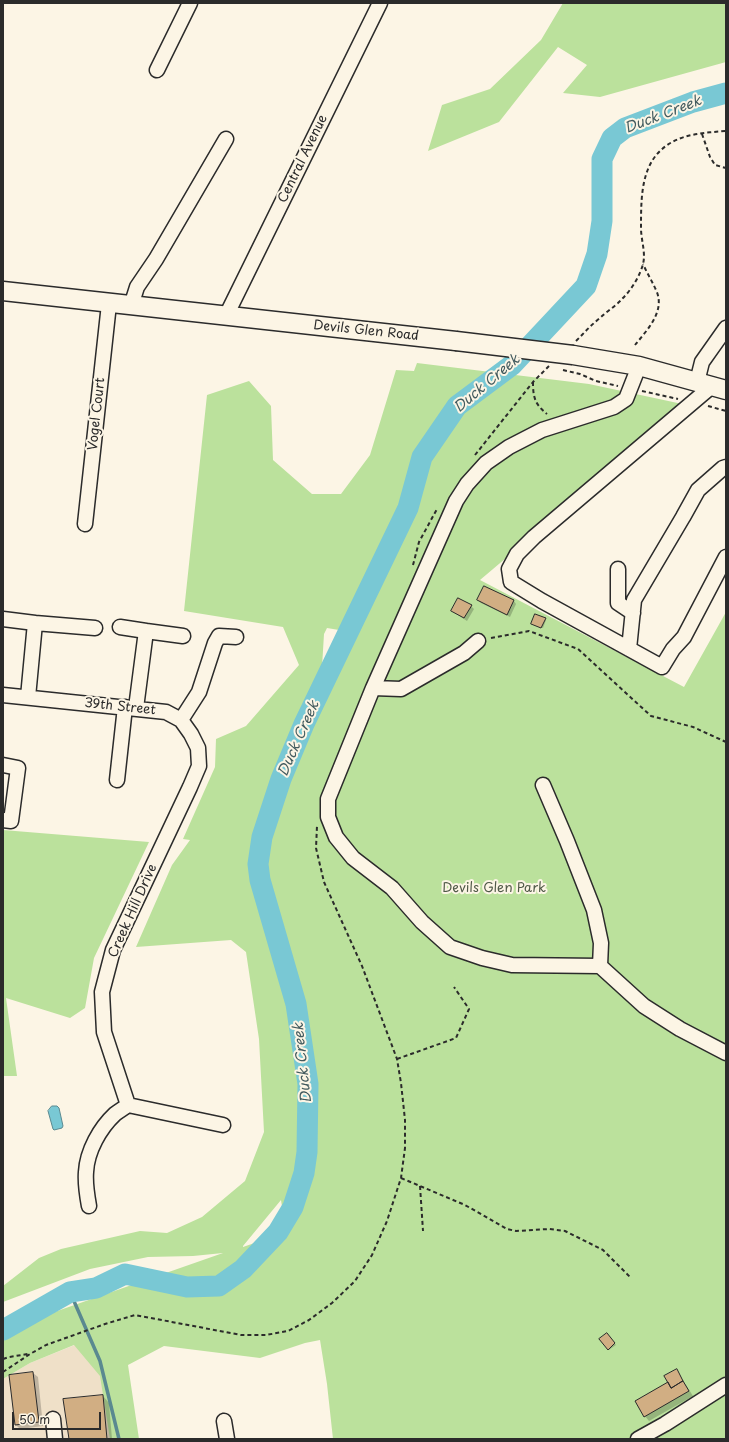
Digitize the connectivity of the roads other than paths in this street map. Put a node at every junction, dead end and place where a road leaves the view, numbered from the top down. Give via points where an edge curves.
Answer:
1 (190, 3) edge
2 (378, 4) edge
3 (157, 70) dead end
4 (226, 139) dead end
5 (3, 291) edge
6 (109, 304) junction
7 (131, 306) junction
8 (226, 316) junction
9 (726, 328) edge
10 (639, 366) junction
11 (712, 386) edge
12 (726, 467) edge
13 (85, 524) dead end
14 (726, 556) edge
15 (618, 569) dead end
16 (633, 613) junction
17 (3, 619) edge
18 (35, 623) junction
19 (120, 627) dead end
20 (95, 628) dead end
21 (146, 631) junction
22 (182, 636) dead end
23 (236, 637) dead end
24 (478, 641) road end
25 (629, 649) junction
26 (373, 688) junction
27 (28, 697) junction
28 (3, 698) edge
29 (131, 708) junction
30 (181, 720) junction
31 (3, 765) edge
32 (117, 780) dead end
33 (543, 785) dead end
34 (3, 820) edge
35 (600, 966) junction
36 (726, 1053) edge
37 (128, 1105) junction
38 (223, 1125) dead end
39 (89, 1206) dead end
40 (726, 1385) edge
41 (53, 1419) dead end
42 (224, 1421) dead end
43 (55, 1439) edge
44 (227, 1439) edge
45 (638, 1439) edge

1 - 3 street
2 - 8 street, Central Avenue
4 - 7 street via 137,287
5 - 6 main road, Devils Glen Road
6 - 7 main road, Devils Glen Road
6 - 13 street, Vogel Court
7 - 8 main road, Devils Glen Road
8 - 10 main road, Devils Glen Road, bridge via 456,341 573,349
9 - 11 street via 702,362
10 - 11 main road, Devils Glen Road
10 - 26 street via 626,399 614,407 542,430 509,447 486,463 467,484 456,501
11 - 25 street via 534,537 517,554 509,569 511,582
12 - 16 street via 698,490 634,600
14 - 25 street via 684,637 662,667
15 - 16 street via 618,603
16 - 25 street
17 - 18 street
18 - 20 street
18 - 27 street
19 - 21 street
21 - 22 street
21 - 29 street
23 - 30 street via 220,636 215,643 199,692
24 - 26 street via 464,653 401,689
26 - 35 street via 328,799 328,816 336,837 353,858 392,888 422,922 450,947 512,965
27 - 28 street, 39th Street
27 - 29 street, 39th Street
29 - 30 street, 39th Street via 166,712
29 - 32 street
30 - 37 street, Creek Hill Drive via 198,748 199,766 113,950 102,992 104,1032
31 - 34 street via 18,768 11,821
33 - 35 street via 594,910 601,943
35 - 36 street via 644,1006 680,1029
37 - 38 street
37 - 39 street via 115,1114 103,1129 88,1157 86,1184
40 - 45 street
41 - 43 street
42 - 44 street

